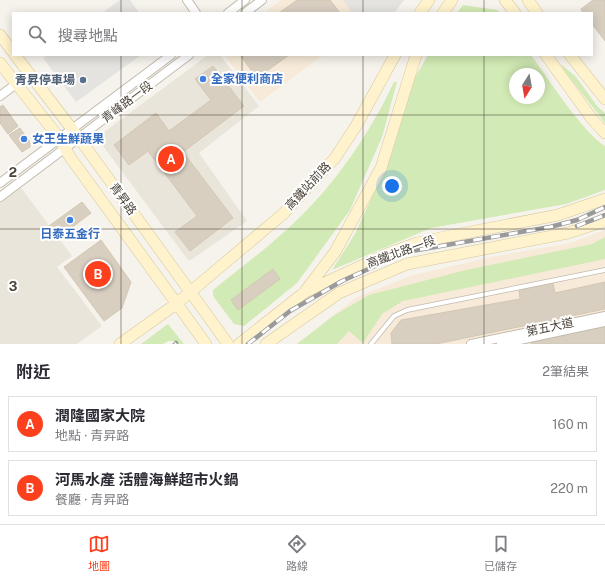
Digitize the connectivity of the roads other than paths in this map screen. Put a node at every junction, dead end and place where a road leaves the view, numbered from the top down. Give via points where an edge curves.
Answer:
1 (187, 0) edge
2 (245, 0) edge
3 (262, 0) edge
4 (429, 0) edge
5 (452, 0) edge
6 (505, 0) edge
7 (528, 0) edge
8 (195, 12) edge
9 (229, 12) edge
10 (246, 12) edge
11 (421, 12) edge
12 (443, 12) edge
13 (514, 12) edge
14 (537, 12) edge
15 (0, 35) edge
16 (12, 51) edge
17 (16, 56) edge
18 (170, 56) edge
19 (188, 56) edge
20 (394, 56) edge
21 (416, 56) edge
22 (547, 56) edge
23 (571, 56) edge
24 (0, 63) edge
25 (16, 84) junction
26 (0, 96) edge
27 (605, 99) edge
28 (605, 133) edge
29 (76, 134) junction
30 (60, 139) junction
31 (64, 149) junction
32 (0, 183) edge
33 (0, 197) edge
34 (605, 199) edge
35 (605, 221) edge
36 (605, 270) edge
37 (191, 292) junction
38 (305, 292) junction
39 (176, 304) junction
40 (605, 316) edge
41 (605, 322) edge
42 (513, 340) edge
43 (120, 344) edge
44 (206, 344) edge
45 (228, 344) edge
46 (239, 344) edge
47 (266, 344) edge
48 (371, 344) edge
49 (471, 344) edge
50 (501, 344) edge

1 - 8 street
2 - 9 street
3 - 10 street
4 - 11 street
5 - 12 street
6 - 13 street
7 - 14 street
15 - 16 street
17 - 29 street, 青昇路
18 - 29 street, 青峰路一段
19 - 29 street, 青峰路一段
20 - 37 street, 高鐵站前路 via 356,126 335,158 283,214
21 - 38 street via 380,168 335,252
22 - 28 street
23 - 27 street
24 - 25 street, 青昇路
25 - 26 street
25 - 30 street, 青昇路
29 - 30 street
29 - 31 street, 青峰路一段
29 - 37 street, 青昇路
30 - 31 street, 青昇路
30 - 32 street
31 - 33 street, 青峰路一段
31 - 39 street, 青昇路
34 - 38 street, 高鐵北路一段 via 558,215 417,243
35 - 47 street, 高鐵北路一段 via 568,233 407,264 339,293
36 - 48 lane via 406,310 394,316
37 - 39 street
37 - 45 street, 青昇路
38 - 46 street, 高鐵北路一段
39 - 43 street
39 - 44 street, 青昇路
40 - 42 street, 第五大道
41 - 42 street, 第五大道
42 - 49 street, 第五大道
42 - 50 street, 第五大道

